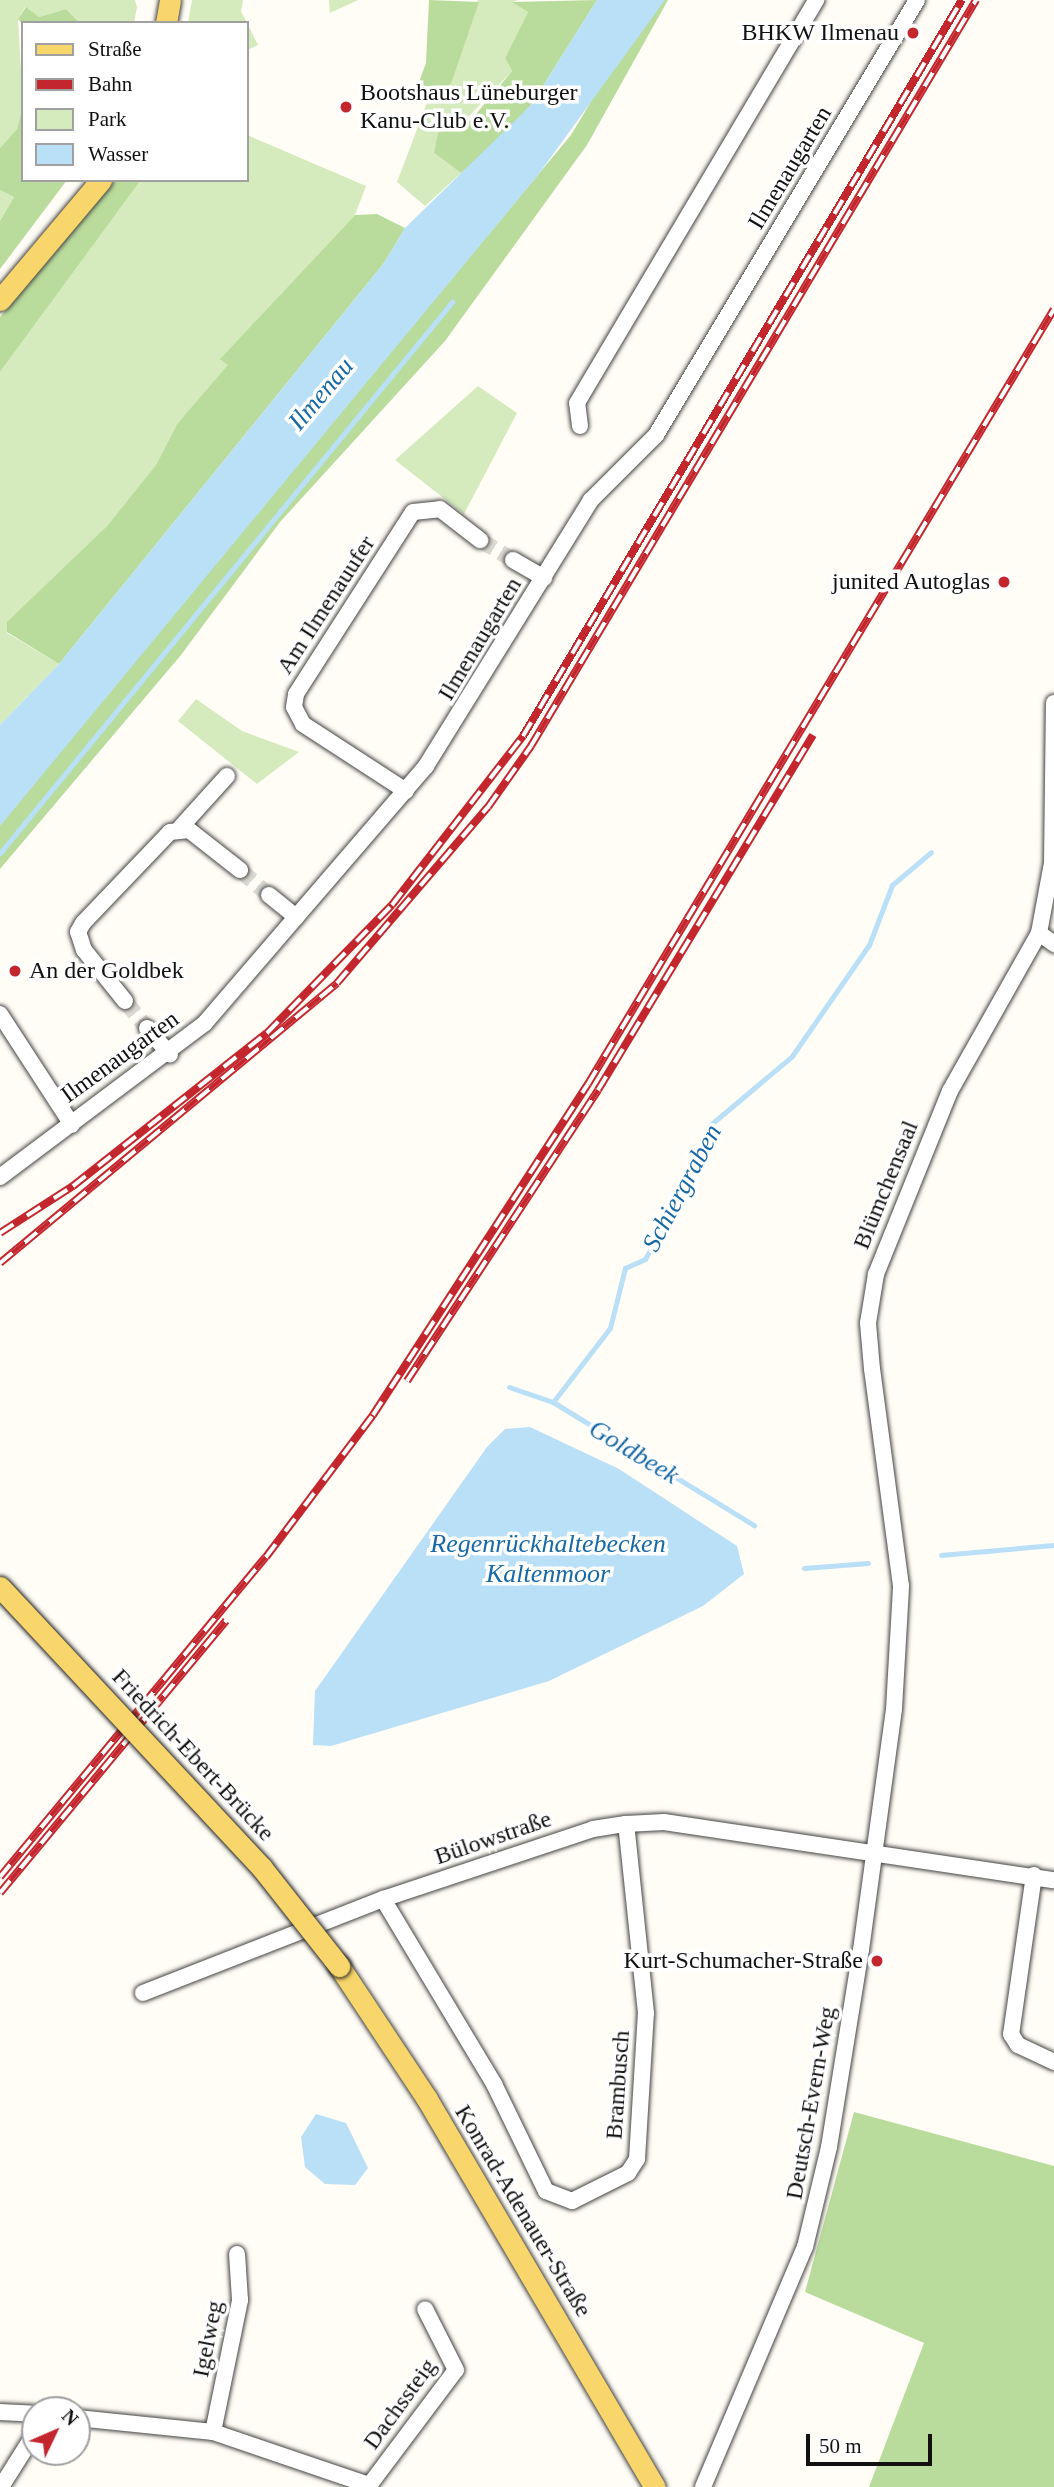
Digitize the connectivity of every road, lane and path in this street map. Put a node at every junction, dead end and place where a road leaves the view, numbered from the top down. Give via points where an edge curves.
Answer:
1 (816, 0) edge
2 (917, 0) edge
3 (99, 182) edge
4 (0, 300) edge
5 (580, 426) dead end
6 (480, 540) tunnel mouth
7 (513, 560) tunnel mouth
8 (544, 578) junction
9 (1054, 703) edge
10 (227, 776) dead end
11 (406, 790) junction
12 (180, 828) junction
13 (240, 870) tunnel mouth
14 (269, 895) tunnel mouth
15 (296, 917) junction
16 (1039, 933) junction
17 (1054, 944) edge
18 (125, 1002) tunnel mouth
19 (0, 1014) edge
20 (147, 1028) tunnel mouth
21 (170, 1054) junction
22 (72, 1125) junction
23 (0, 1177) edge
24 (0, 1587) edge
25 (894, 1709) joint
26 (626, 1824) junction
27 (874, 1851) junction
28 (1034, 1875) junction
29 (1054, 1880) edge
30 (383, 1899) junction
31 (340, 1966) joint
32 (143, 1993) dead end
33 (1054, 2062) edge
34 (237, 2254) dead end
35 (425, 2309) dead end
36 (0, 2412) edge
37 (21, 2413) edge
38 (91, 2419) edge
39 (213, 2432) junction
40 (21, 2456) edge
41 (368, 2486) edge
42 (1, 2487) edge
43 (655, 2487) edge
44 (703, 2487) edge

1 - 5 street via 577,403
2 - 8 street, Ilmenaugarten via 656,435 591,500
3 - 4 main road
6 - 11 street, Am Ilmenauufer via 440,509 413,512 296,694 294,707 303,724
7 - 8 street
8 - 11 street, Ilmenaugarten via 449,734
9 - 16 street, Blümchensaal via 1052,863
10 - 12 street
11 - 15 street, Ilmenaugarten
12 - 13 street
12 - 18 street via 162,839 78,932
14 - 15 street
15 - 21 street, Ilmenaugarten
16 - 17 street
16 - 25 street, Blümchensaal via 950,1091 876,1274 869,1323 872,1369 901,1586
19 - 22 street, Ilmenaugarten
20 - 21 street
21 - 22 street, Ilmenaugarten
22 - 23 street
24 - 31 main road, Friedrich-Ebert-Brücke, bridge via 235,1838
25 - 27 street, Deutsch-Evern-Weg
26 - 27 street, Bülowstraße via 664,1822
26 - 30 street, Bülowstraße via 593,1829
26 - 30 street, Brambusch via 645,2000 636,2159 628,2173 572,2200 546,2191 494,2084
27 - 28 street
27 - 44 street, Deutsch-Evern-Weg via 819,2196 805,2247
28 - 29 street
28 - 33 street via 1011,2034 1018,2045
30 - 32 street, Bülowstraße
31 - 43 main road, Konrad-Adenauer-Straße via 427,2099
34 - 39 street, Igelweg via 240,2300
35 - 41 street, Dachssteig via 456,2370
36 - 37 street
38 - 39 street
39 - 41 street
40 - 42 street

